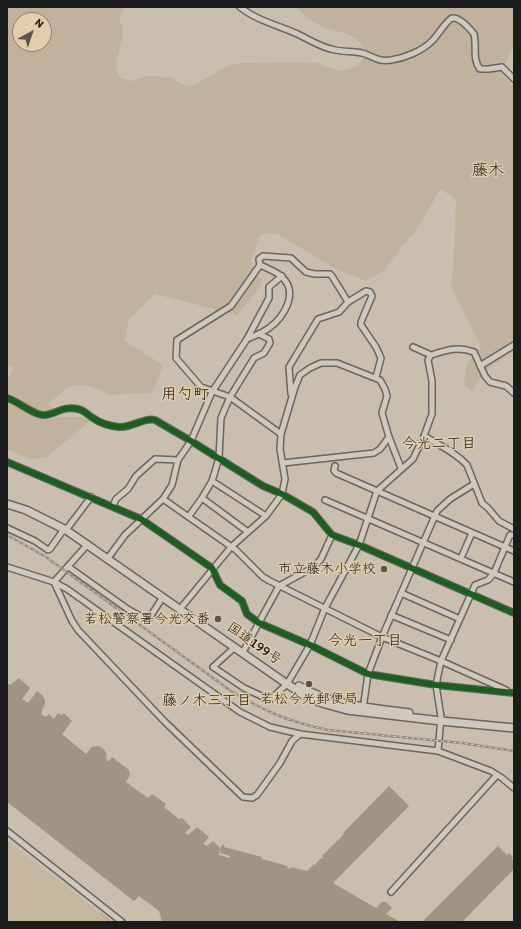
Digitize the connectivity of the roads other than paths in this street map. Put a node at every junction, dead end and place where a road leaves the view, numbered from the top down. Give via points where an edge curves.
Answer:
1 (240, 7) edge
2 (514, 78) edge
3 (260, 265) junction
4 (282, 276) junction
5 (348, 302) junction
6 (259, 334) junction
7 (247, 340) junction
8 (514, 345) edge
9 (413, 347) dead end
10 (431, 355) junction
11 (480, 366) junction
12 (376, 377) junction
13 (212, 392) junction
14 (514, 393) edge
15 (230, 397) junction
16 (291, 397) junction
17 (7, 398) edge
18 (281, 434) junction
19 (424, 436) junction
20 (389, 437) junction
21 (191, 441) junction
22 (219, 458) junction
23 (178, 460) junction
24 (7, 462) edge
25 (283, 463) junction
26 (334, 466) dead end
27 (401, 468) junction
28 (212, 481) junction
29 (474, 484) junction
30 (376, 491) junction
31 (282, 494) junction
32 (92, 497) junction
33 (163, 498) junction
34 (202, 498) junction
35 (7, 499) edge
36 (325, 500) dead end
37 (7, 504) edge
38 (113, 506) junction
39 (188, 516) junction
40 (266, 516) junction
41 (434, 517) junction
42 (367, 518) junction
43 (141, 519) junction
44 (7, 528) edge
45 (66, 528) junction
46 (514, 529) edge
47 (248, 532) junction
48 (472, 533) junction
49 (332, 535) junction
50 (514, 535) edge
51 (423, 542) junction
52 (88, 544) junction
53 (359, 545) junction
54 (505, 546) junction
55 (231, 547) junction
56 (514, 551) edge
57 (109, 556) junction
58 (461, 558) junction
59 (69, 565) junction
60 (7, 567) edge
61 (212, 568) junction
62 (412, 568) junction
63 (494, 573) junction
64 (54, 582) junction
65 (514, 582) edge
66 (279, 586) junction
67 (401, 593) junction
68 (471, 594) junction
69 (163, 597) junction
70 (182, 607) junction
71 (326, 608) junction
72 (514, 613) edge
73 (391, 615) junction
74 (460, 619) junction
75 (259, 623) junction
76 (382, 637) junction
77 (451, 640) junction
78 (310, 645) junction
79 (235, 647) junction
80 (244, 650) junction
81 (441, 661) junction
82 (368, 674) junction
83 (288, 682) junction
84 (436, 685) junction
85 (513, 693) edge
86 (363, 710) junction
87 (441, 719) junction
88 (514, 723) edge
89 (514, 728) edge
90 (300, 734) junction
91 (438, 750) junction
92 (497, 775) junction
93 (514, 788) edge
94 (7, 831) edge
95 (391, 892) dead end
96 (122, 922) edge

1 - 2 street via 249,14 320,46 362,53 382,61 407,56 420,49 431,42 449,20 457,19 474,34 477,65 480,68 502,67
3 - 4 street
3 - 5 street via 259,260 263,256 290,258 306,272 330,274
3 - 13 street via 231,306 177,340 178,362 201,387
4 - 6 street via 289,287 288,302 281,317
4 - 7 street via 270,287 269,298
5 - 12 street via 366,291 372,294 361,325 381,358
5 - 16 street via 339,312 318,319 304,340 289,367
6 - 7 street
6 - 15 street via 269,339 270,343 264,353 254,358
7 - 13 street
8 - 11 street
9 - 10 street
10 - 11 street via 451,349 464,349 474,352
10 - 19 street via 428,360 432,381 432,414
11 - 14 street via 490,382 506,386
12 - 16 street via 337,363 321,363 300,375
12 - 20 street via 386,389 387,396 382,413
13 - 15 street
13 - 21 street
15 - 18 street
15 - 22 street via 221,418
16 - 18 street
17 - 21 street via 42,416 62,409 80,409 104,424 122,427 152,419
18 - 25 street via 280,449
19 - 27 street via 413,458
19 - 29 street via 453,452 463,461
20 - 25 street via 380,449 374,452
20 - 27 street
21 - 22 street
21 - 23 street
22 - 28 street
22 - 31 street via 263,486
23 - 33 street via 172,485
23 - 38 street via 155,459 136,476 128,490 116,499
24 - 32 street
25 - 31 street via 285,479
26 - 30 street via 336,473
27 - 30 street
28 - 34 street
28 - 40 street
29 - 41 street via 446,502
29 - 46 street via 482,503 499,521
30 - 41 street
30 - 42 street
31 - 40 street
31 - 49 street via 313,512
32 - 38 street
32 - 45 street
33 - 39 street
33 - 43 street
34 - 39 street
34 - 47 street
35 - 45 highway, 国道199号 via 46,514
36 - 42 street
37 - 45 highway, 国道199号
38 - 43 street
39 - 55 street
40 - 47 street
41 - 48 street
41 - 51 street
42 - 51 street
42 - 53 street
43 - 57 street
43 - 61 street
44 - 45 street via 48,550
45 - 52 highway, 国道199号
45 - 57 highway, 国道199号
47 - 55 street
48 - 54 street
48 - 58 street
49 - 53 street
49 - 66 street via 321,559 314,567
50 - 54 street via 510,535
51 - 58 street
51 - 62 street
52 - 57 highway, 国道199号
52 - 59 street
53 - 62 street
53 - 71 street
54 - 56 street
54 - 63 street
55 - 61 street
55 - 66 street via 263,577
57 - 69 highway, 国道199号
57 - 70 highway, 国道199号
58 - 63 street
59 - 64 street
59 - 69 street via 129,610 148,620
60 - 64 street
61 - 70 street
61 - 75 street via 220,585 242,601 247,614
62 - 67 street
62 - 68 street
63 - 65 street
63 - 68 street via 488,580 475,585
64 - 90 street via 240,712 270,727
64 - 90 street via 78,630 164,721 243,797 252,798 257,795 292,741
66 - 71 street
66 - 75 street
67 - 73 street
67 - 74 street
68 - 72 street
68 - 74 street
69 - 70 highway, 国道199号
70 - 79 highway, 国道199号
70 - 80 highway, 国道199号
71 - 76 street
71 - 78 street
73 - 76 street
73 - 77 street
74 - 77 street
75 - 78 street
75 - 80 street
76 - 81 street
76 - 82 street
77 - 81 street
78 - 82 street
78 - 83 street
79 - 80 highway, 国道199号
79 - 83 street via 213,667 244,688 270,700
80 - 83 highway, 国道199号
81 - 84 street
81 - 85 street
82 - 84 street
82 - 86 street
83 - 86 highway, 国道199号 via 308,697 322,703 347,710
84 - 85 street
84 - 87 street
86 - 87 highway, 国道199号
87 - 88 highway, 国道199号
87 - 89 highway, 国道199号
87 - 91 street
90 - 91 street
91 - 92 street
92 - 93 street
92 - 95 street
94 - 96 street

